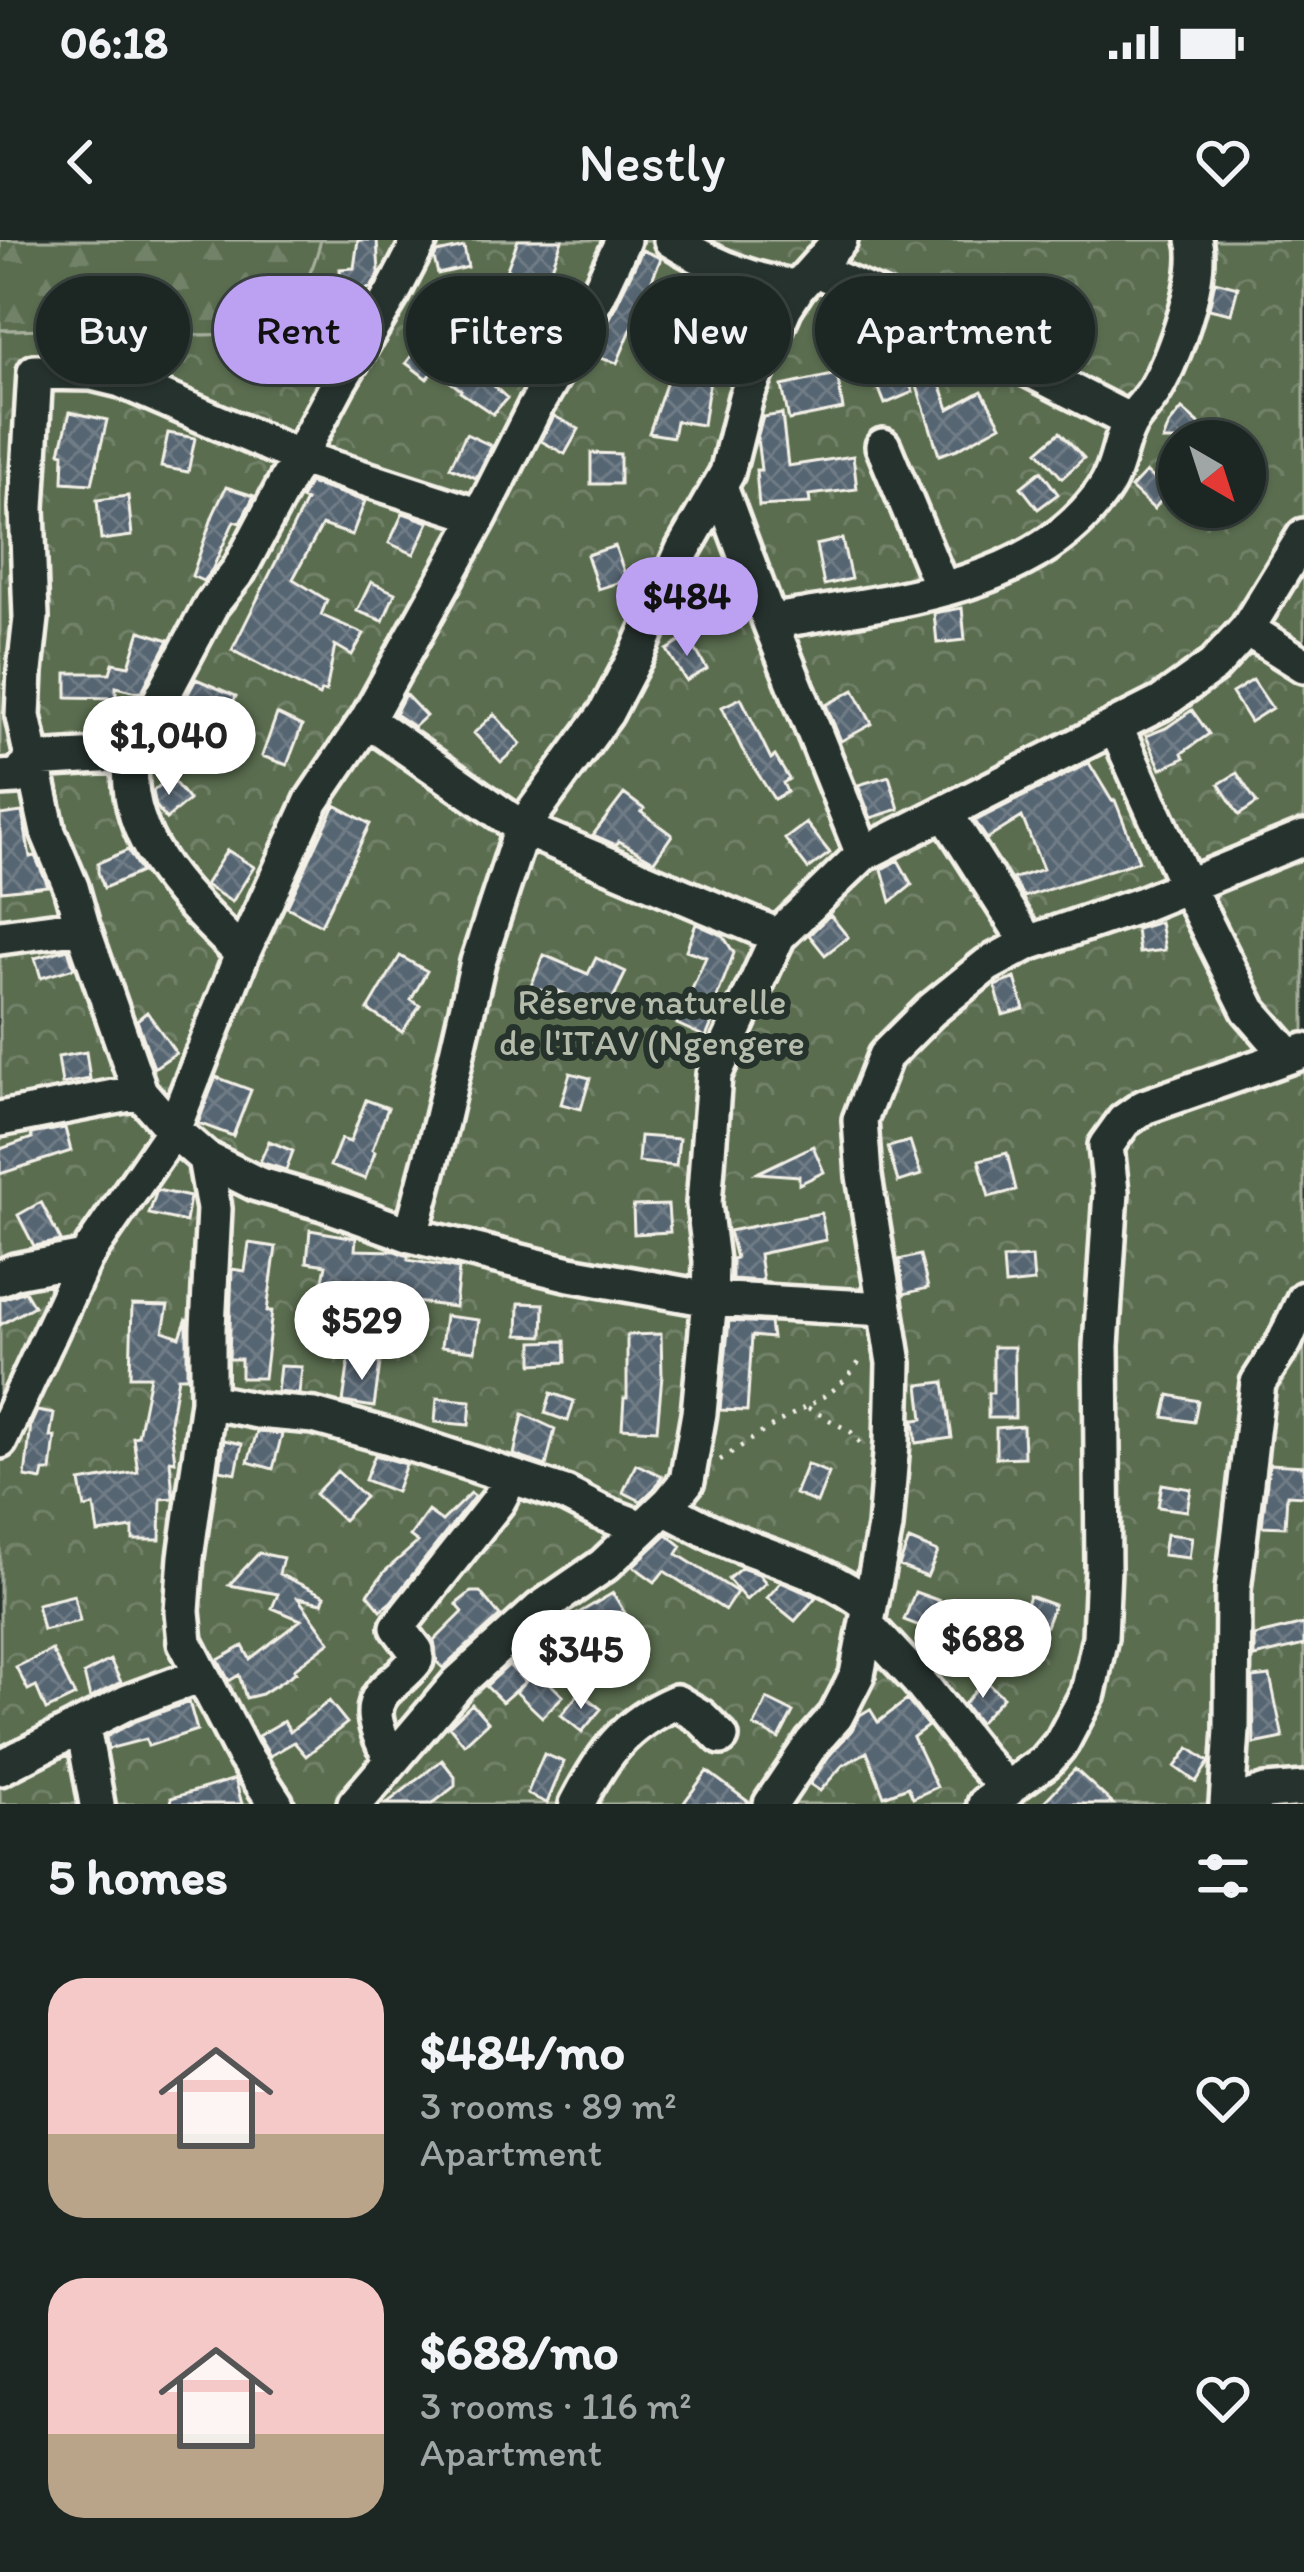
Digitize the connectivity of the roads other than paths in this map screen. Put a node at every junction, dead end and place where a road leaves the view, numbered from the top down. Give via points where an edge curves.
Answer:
1 (420, 240) edge
2 (623, 240) edge
3 (671, 240) edge
4 (840, 240) edge
5 (1193, 240) edge
6 (806, 278) junction
7 (1130, 421) junction
8 (883, 446) dead end
9 (301, 458) junction
10 (720, 487) junction
11 (14, 506) edge
12 (481, 516) junction
13 (1304, 536) edge
14 (942, 589) junction
15 (770, 622) junction
16 (1247, 629) junction
17 (1304, 665) edge
18 (12, 670) edge
19 (367, 720) junction
20 (1115, 726) junction
21 (132, 754) junction
22 (35, 760) junction
23 (0, 778) edge
24 (946, 814) junction
25 (522, 828) junction
26 (1304, 838) edge
27 (863, 854) junction
28 (1186, 884) junction
29 (82, 926) junction
30 (778, 936) junction
31 (0, 937) edge
32 (1028, 943) junction
33 (242, 954) junction
34 (1289, 1062) edge
35 (140, 1092) junction
36 (0, 1119) edge
37 (172, 1130) junction
38 (206, 1158) junction
39 (411, 1235) junction
40 (85, 1258) junction
41 (0, 1278) edge
42 (710, 1299) junction
43 (1304, 1299) edge
44 (886, 1320) junction
45 (208, 1400) junction
46 (0, 1441) edge
47 (511, 1477) junction
48 (653, 1518) junction
49 (869, 1615) junction
50 (201, 1675) junction
51 (83, 1727) junction
52 (721, 1737) dead end
53 (391, 1760) junction
54 (0, 1768) edge
55 (1304, 1789) edge
56 (996, 1797) edge
57 (97, 1804) edge
58 (276, 1804) edge
59 (355, 1804) edge
60 (578, 1804) edge
61 (771, 1804) edge
62 (1228, 1804) edge

1 - 9 street
2 - 12 street
3 - 6 street via 773,285
4 - 6 street
5 - 7 street via 1193,281 1176,349
6 - 7 street via 934,321
6 - 10 street via 746,397
7 - 14 street via 1110,480 1085,513 1021,562
8 - 14 street
9 - 11 street via 121,380 35,372
9 - 12 street
9 - 21 street
10 - 15 street
10 - 25 street via 606,713
11 - 18 street via 31,619
12 - 19 street
13 - 16 street
14 - 15 street
15 - 27 street
16 - 17 street
16 - 20 street via 1213,666
18 - 22 street
19 - 25 street
19 - 33 street via 312,801
20 - 24 street
20 - 28 street
21 - 22 street
21 - 33 street via 128,778 145,838 171,882
22 - 23 street via 16,777
22 - 29 street via 48,832
24 - 27 street
24 - 32 street
25 - 30 street
25 - 39 street via 478,962
26 - 28 street
27 - 30 street
28 - 32 street
28 - 34 street via 1249,1010
29 - 31 street
29 - 35 street
30 - 42 street via 714,1075 704,1204
32 - 44 street via 972,976 885,1056 860,1120
33 - 37 street
34 - 56 street via 1144,1107 1106,1146 1100,1636 1088,1693 1062,1742
35 - 36 street
35 - 37 street
37 - 38 street
37 - 40 street
38 - 39 street via 257,1184
38 - 45 street via 214,1209
39 - 42 street
40 - 41 street
40 - 46 street
42 - 44 street
42 - 48 street via 688,1481
43 - 62 street via 1258,1383 1233,1591
44 - 49 street via 894,1363 889,1477
45 - 47 street via 314,1416
45 - 50 street via 182,1611
47 - 48 street via 600,1512
47 - 53 street via 398,1627 416,1660 384,1690 373,1715
48 - 49 street via 791,1562 844,1586
48 - 53 street via 458,1683
49 - 56 street via 981,1760
49 - 61 street via 857,1675 836,1716
50 - 51 street
50 - 58 street
51 - 54 street
51 - 57 street
52 - 60 street via 676,1702 654,1711 609,1749
53 - 59 street
55 - 62 street

